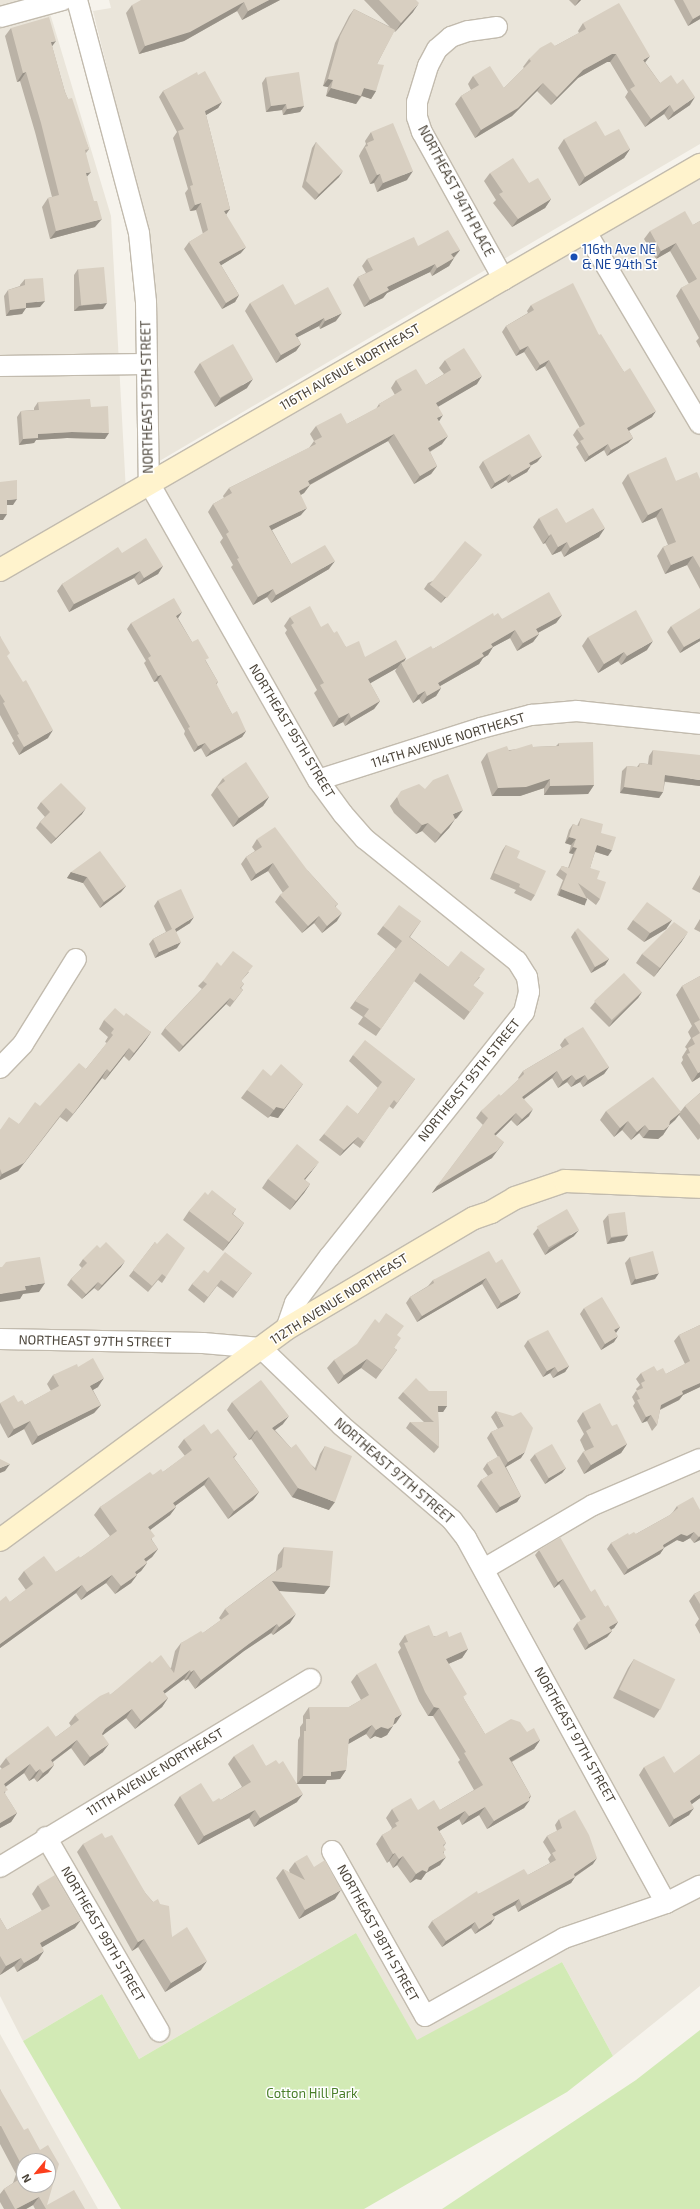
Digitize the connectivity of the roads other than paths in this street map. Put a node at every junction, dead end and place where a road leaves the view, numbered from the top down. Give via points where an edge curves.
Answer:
1 (63, 0) edge
2 (77, 0) edge
3 (0, 17) edge
4 (497, 27) dead end
5 (700, 165) edge
6 (586, 232) junction
7 (504, 280) junction
8 (146, 364) junction
9 (0, 366) edge
10 (700, 424) edge
11 (149, 483) junction
12 (0, 570) edge
13 (700, 724) edge
14 (318, 780) junction
15 (76, 959) dead end
16 (0, 1068) edge
17 (700, 1187) edge
18 (286, 1329) junction
19 (0, 1339) edge
20 (261, 1348) junction
21 (700, 1459) edge
22 (0, 1540) edge
23 (484, 1568) junction
24 (310, 1679) dead end
25 (46, 1837) junction
26 (332, 1851) dead end
27 (0, 1867) edge
28 (700, 1886) edge
29 (666, 1903) junction
30 (159, 2031) dead end

1 - 3 street
2 - 8 street, NORTHEAST 95TH STREET via 139,232 146,302
4 - 7 street, NORTHEAST 94TH PLACE via 455,36 437,49 428,66 418,102 417,117 422,132
5 - 6 street, 116TH AVENUE NORTHEAST
6 - 7 street, 116TH AVENUE NORTHEAST
6 - 10 street
7 - 11 street, 116TH AVENUE NORTHEAST
8 - 9 street
8 - 11 street, NORTHEAST 95TH STREET
11 - 12 street, 116TH AVENUE NORTHEAST
11 - 14 street, NORTHEAST 95TH STREET
13 - 14 street, 114TH AVENUE NORTHEAST via 577,712 531,715 481,728
14 - 18 street, NORTHEAST 95TH STREET via 342,814 365,839 517,961 527,977 529,992 524,1012 295,1303
15 - 16 street via 23,1044
17 - 18 street, 112TH AVENUE NORTHEAST via 596,1181 565,1181 542,1187 474,1218
18 - 20 street, 112TH AVENUE NORTHEAST
19 - 20 street, NORTHEAST 97TH STREET via 203,1343
20 - 22 street, 112TH AVENUE NORTHEAST
20 - 23 street, NORTHEAST 97TH STREET via 342,1426 452,1520
21 - 23 street via 593,1505
23 - 29 street, NORTHEAST 97TH STREET
24 - 25 street, 111TH AVENUE NORTHEAST
25 - 27 street, 111TH AVENUE NORTHEAST
25 - 30 street, NORTHEAST 99TH STREET
26 - 29 street, NORTHEAST 98TH STREET via 424,2016 564,1938
28 - 29 street

